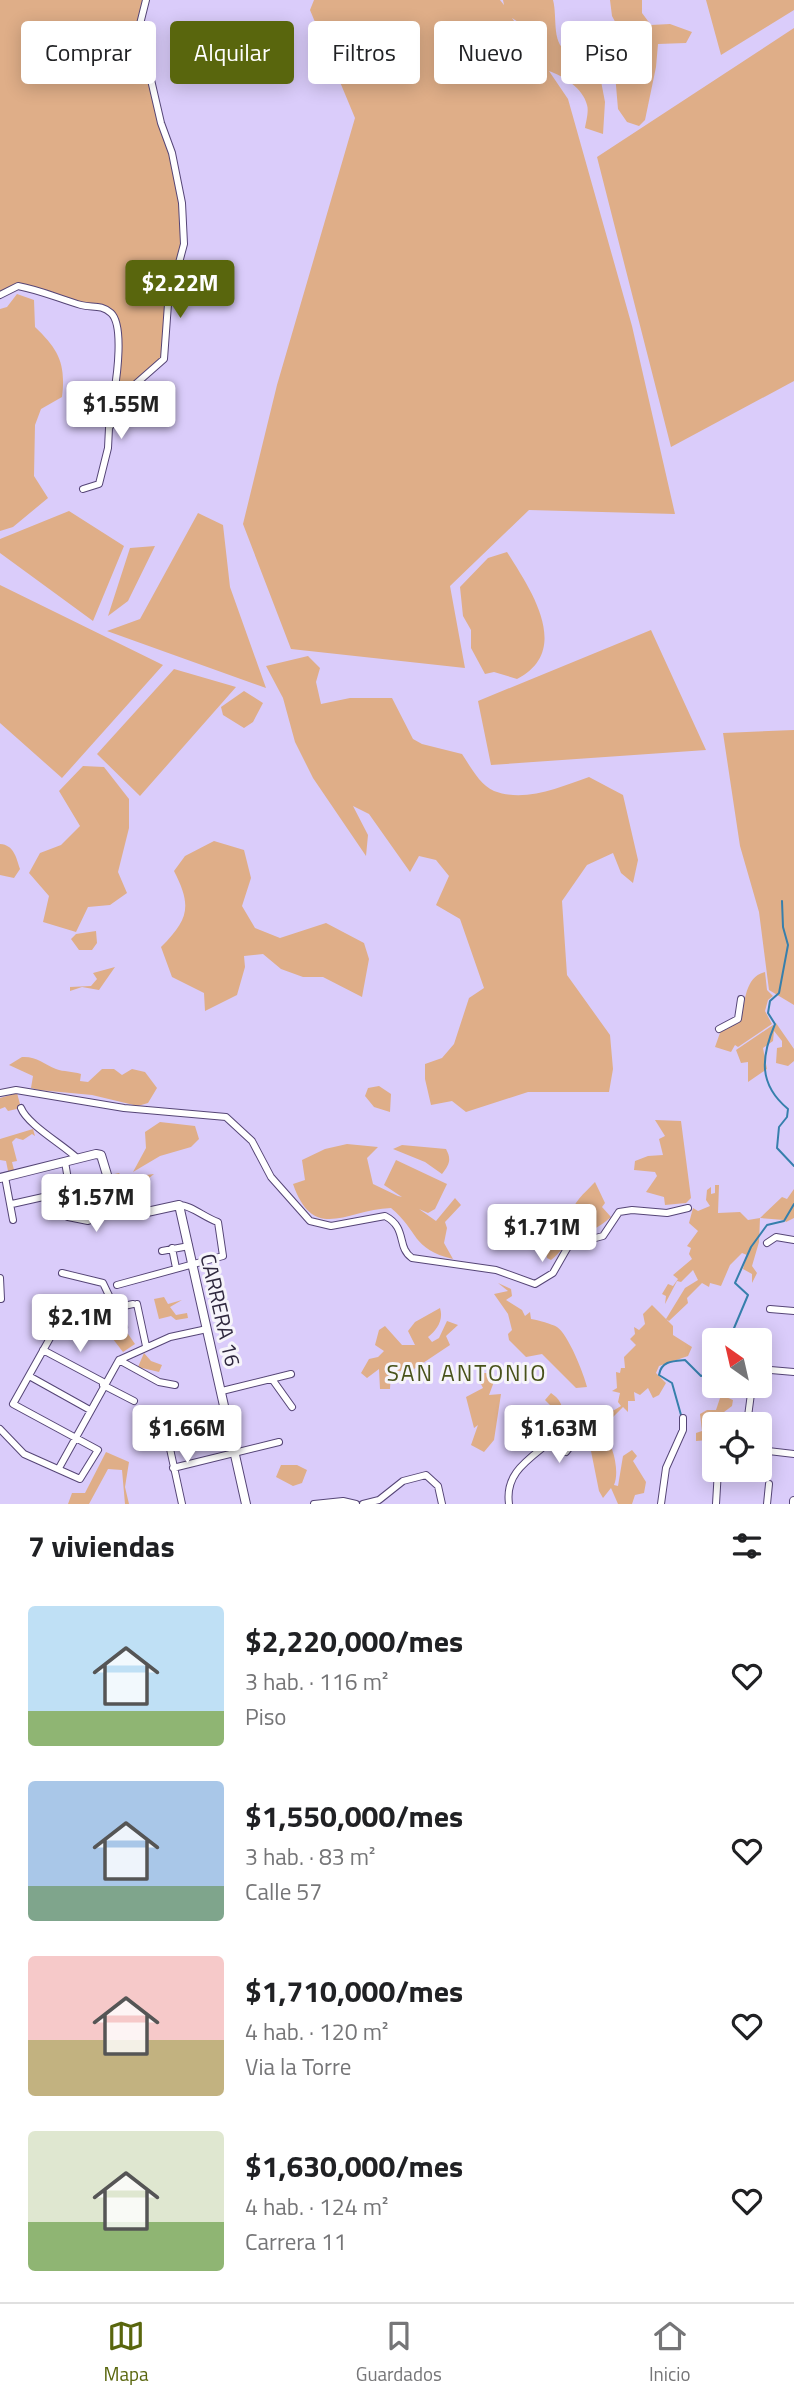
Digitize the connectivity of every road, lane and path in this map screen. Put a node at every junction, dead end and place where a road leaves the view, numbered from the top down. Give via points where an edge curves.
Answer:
1 (146, 0) edge
2 (0, 295) edge
3 (122, 396) junction
4 (83, 489) dead end
5 (741, 999) dead end
6 (719, 1029) dead end
7 (0, 1093) edge
8 (21, 1108) dead end
9 (77, 1158) junction
10 (65, 1162) junction
11 (3, 1177) edge
12 (12, 1204) junction
13 (179, 1205) junction
14 (688, 1208) dead end
15 (118, 1211) junction
16 (68, 1217) dead end
17 (13, 1220) dead end
18 (794, 1240) edge
19 (768, 1243) dead end
20 (189, 1246) junction
21 (172, 1248) junction
22 (162, 1251) dead end
23 (192, 1263) junction
24 (176, 1268) junction
25 (62, 1273) dead end
26 (0, 1278) edge
27 (117, 1284) dead end
28 (1, 1299) edge
29 (115, 1307) junction
30 (770, 1309) dead end
31 (794, 1311) edge
32 (59, 1322) dead end
33 (124, 1327) dead end
34 (207, 1329) junction
35 (146, 1346) junction
36 (43, 1350) junction
37 (119, 1360) junction
38 (772, 1370) edge
39 (794, 1372) edge
40 (291, 1374) dead end
41 (29, 1376) junction
42 (272, 1379) junction
43 (104, 1384) junction
44 (175, 1385) dead end
45 (222, 1391) junction
46 (134, 1401) dead end
47 (292, 1407) dead end
48 (90, 1410) junction
49 (683, 1419) dead end
50 (0, 1429) edge
51 (167, 1435) dead end
52 (75, 1437) junction
53 (576, 1439) dead end
54 (279, 1442) dead end
55 (772, 1451) edge
56 (234, 1453) junction
57 (794, 1454) edge
58 (59, 1468) junction
59 (173, 1468) junction
60 (717, 1482) edge
61 (769, 1484) dead end
62 (319, 1503) edge
63 (182, 1504) edge
64 (246, 1504) edge
65 (356, 1504) edge
66 (363, 1504) edge
67 (442, 1504) edge
68 (509, 1504) edge
69 (661, 1504) edge
70 (716, 1504) edge
71 (767, 1504) edge

1 - 3 street via 139,28 172,153 184,244 168,304 166,354
2 - 3 street via 18,286 82,305 98,305 109,312 118,335 114,393 117,398
3 - 4 street via 128,394 109,428 99,484
5 - 6 street via 738,1019
7 - 14 street via 16,1090 124,1108 226,1117 252,1141 271,1177 310,1222 331,1226 385,1216 399,1229 404,1250 412,1258 496,1270 535,1284 553,1273 569,1245 603,1237 619,1212 667,1213
8 - 9 street via 24,1116
9 - 10 street
9 - 15 street via 101,1155
10 - 11 street
10 - 12 street via 70,1191
11 - 12 street
12 - 17 street
13 - 15 street via 147,1212
13 - 20 street, CARRERA 16
13 - 23 street via 220,1225 223,1256
15 - 16 street via 88,1221
18 - 19 street via 776,1237
20 - 21 street
20 - 23 street, CARRERA 16
21 - 22 street
21 - 24 street
23 - 24 street
23 - 34 street, CARRERA 16
24 - 27 street
25 - 29 street via 99,1280
26 - 28 street
29 - 33 street
29 - 35 street via 135,1304
30 - 31 street
32 - 36 street
34 - 35 street
34 - 45 street, CARRERA 16
35 - 37 street
36 - 41 street
36 - 43 street
37 - 43 street
37 - 44 street
38 - 39 street
40 - 42 street
41 - 48 street
41 - 52 street via 13,1404
42 - 45 street
42 - 47 street
43 - 46 street
43 - 48 street
45 - 56 street, CARRERA 16
48 - 52 street
49 - 69 street via 684,1430 666,1468
50 - 58 street via 24,1454
51 - 59 street
52 - 58 street
52 - 58 street via 97,1450 80,1479
53 - 68 street via 566,1452 546,1445 520,1467 508,1483
54 - 56 street
55 - 57 street
56 - 59 street
56 - 64 street, CARRERA 16
59 - 63 street
60 - 70 street
61 - 71 street
62 - 65 street
66 - 67 street via 426,1475 438,1486

